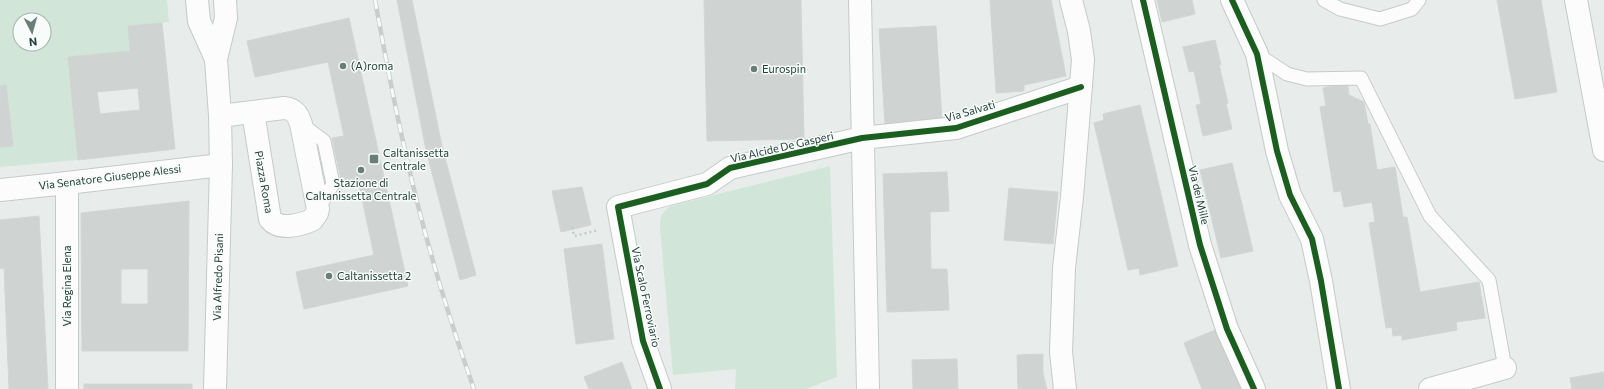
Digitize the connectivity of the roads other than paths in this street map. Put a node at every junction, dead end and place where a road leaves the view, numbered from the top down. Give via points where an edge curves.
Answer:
1 (197, 0) edge
2 (225, 0) edge
3 (860, 0) edge
4 (1071, 0) edge
5 (1143, 0) edge
6 (1232, 0) edge
7 (1324, 0) edge
8 (1420, 0) edge
9 (1576, 0) edge
10 (1256, 54) junction
11 (216, 59) junction
12 (1081, 87) junction
13 (253, 112) junction
14 (220, 116) junction
15 (301, 124) junction
16 (1603, 137) edge
17 (862, 138) junction
18 (221, 165) junction
19 (68, 183) junction
20 (0, 190) edge
21 (318, 209) junction
22 (620, 216) joint
23 (1505, 368) joint
24 (67, 389) edge
25 (215, 389) edge
26 (660, 389) edge
27 (868, 389) edge
28 (1065, 389) edge
29 (1254, 389) edge
30 (1339, 389) edge
31 (1430, 389) edge

1 - 11 street via 199,21
2 - 11 street via 226,18
3 - 17 street
4 - 12 street via 1083,60
5 - 29 street, Via dei Mille via 1200,245 1228,329
6 - 10 street
7 - 8 lane via 1340,9 1380,19 1412,9
9 - 16 street
10 - 23 lane via 1287,74 1307,79 1361,78 1430,216 1490,280
10 - 30 street via 1277,151 1290,195 1312,239
11 - 14 street, Via Alfredo Pisani
12 - 17 street, Via Salvati via 956,128
12 - 28 street via 1064,268 1061,352
13 - 14 street
13 - 15 street via 289,109 297,114
13 - 21 street, Piazza Roma via 270,219 281,226 308,222 315,217
14 - 18 street, Via Alfredo Pisani
15 - 21 street
15 - 21 lane via 324,141 333,184
17 - 22 street, Via Alcide De Gasperi via 730,168 707,184
17 - 27 street
18 - 19 street, Via Senatore Giuseppe Alessi
18 - 25 street, Via Alfredo Pisani
19 - 20 street, Via Senatore Giuseppe Alessi
19 - 24 street, Via Regina Elena
22 - 26 street, Via Scalo Ferroviario via 643,341
23 - 31 street

